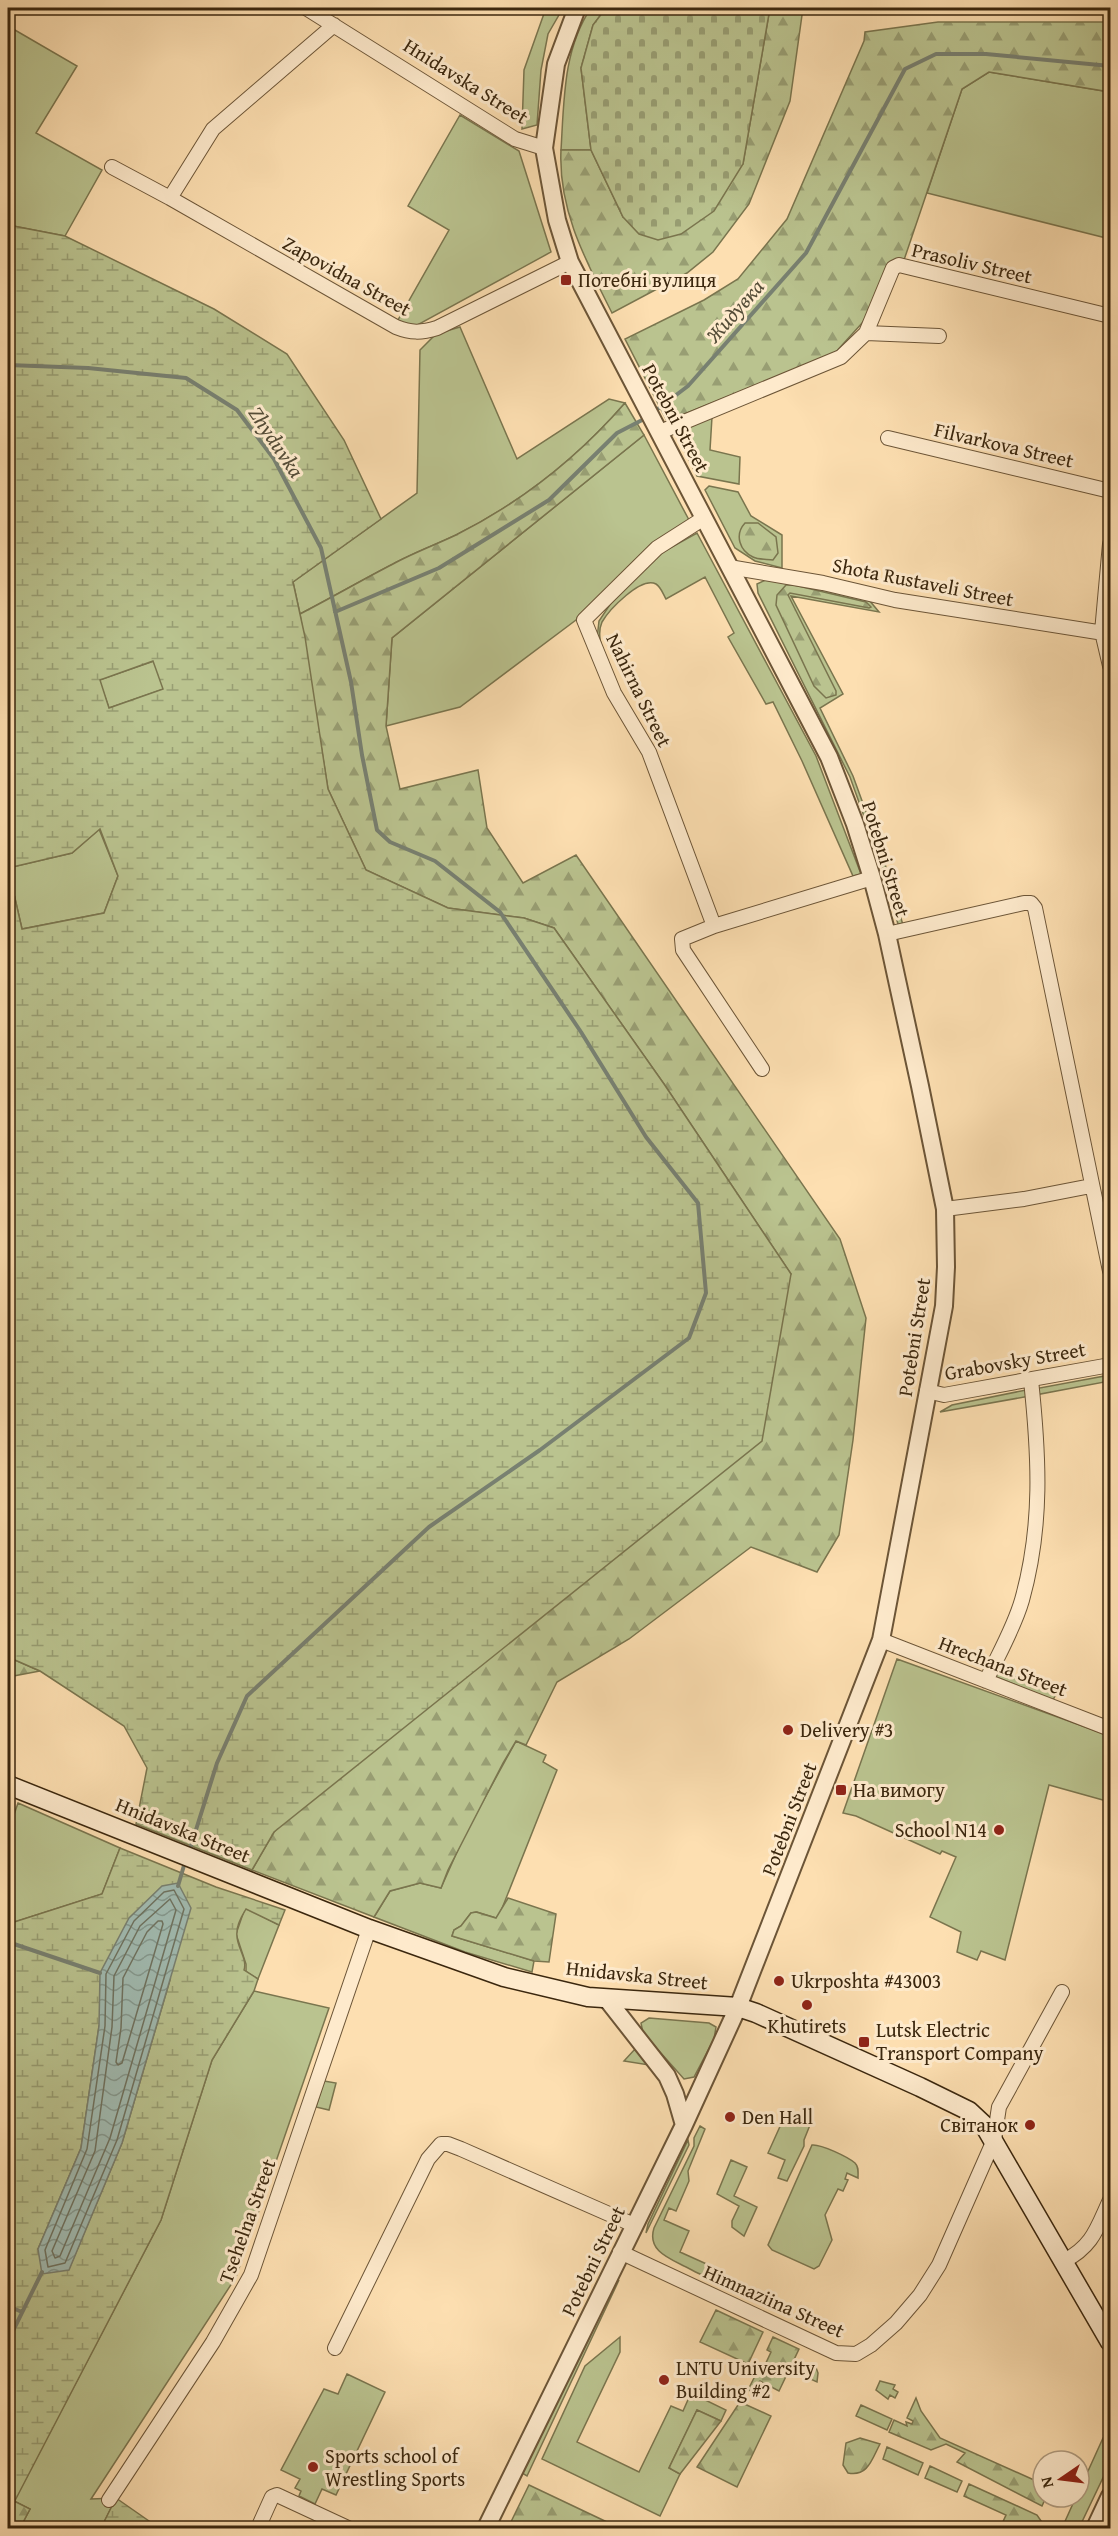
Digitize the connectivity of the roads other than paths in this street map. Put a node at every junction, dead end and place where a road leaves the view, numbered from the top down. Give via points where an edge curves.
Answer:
1 (306, 8) edge
2 (577, 8) edge
3 (334, 26) junction
4 (544, 148) junction
5 (112, 167) dead end
6 (170, 198) junction
7 (570, 262) junction
8 (1110, 316) edge
9 (866, 333) junction
10 (939, 336) dead end
11 (658, 428) junction
12 (888, 438) dead end
13 (1110, 491) edge
14 (704, 518) junction
15 (1110, 543) edge
16 (729, 567) junction
17 (1106, 633) edge
18 (1110, 666) edge
19 (872, 878) junction
20 (714, 926) junction
21 (887, 934) junction
22 (762, 1069) dead end
23 (1091, 1186) junction
24 (945, 1209) junction
25 (1110, 1271) edge
26 (1110, 1365) edge
27 (1030, 1380) junction
28 (927, 1391) junction
29 (880, 1640) junction
30 (986, 1681) junction
31 (1110, 1729) edge
32 (8, 1785) edge
33 (369, 1929) junction
34 (1062, 1992) dead end
35 (606, 1998) junction
36 (738, 2007) junction
37 (684, 2125) junction
38 (994, 2140) junction
39 (1110, 2200) edge
40 (634, 2225) junction
41 (620, 2252) junction
42 (1064, 2261) junction
43 (1110, 2342) edge
44 (334, 2348) dead end
45 (1110, 2496) edge
46 (109, 2500) dead end
47 (258, 2529) edge
48 (348, 2529) edge
49 (486, 2529) edge
50 (1095, 2529) edge

1 - 3 street, Hnidavska Street
2 - 4 street, Potebni Street via 556,64
3 - 4 street, Hnidavska Street via 515,139
3 - 6 street via 213,129
4 - 7 street, Potebni Street via 557,220
5 - 6 street, Zapovidna Street
6 - 7 street, Zapovidna Street via 411,333 437,328
7 - 11 street, Potebni Street
8 - 9 street, Prasoliv Street via 899,265 893,267
9 - 10 street
9 - 11 street via 841,357 824,365
11 - 14 street, Potebni Street
12 - 13 street, Filvarkova Street
14 - 16 street, Potebni Street
14 - 20 street, Nahirna Street via 657,548 584,620 614,693 649,752
15 - 17 street
16 - 17 street, Shota Rustaveli Street via 895,600
16 - 19 street, Potebni Street via 829,757
17 - 18 street
19 - 20 street
19 - 21 street, Potebni Street
20 - 22 street via 685,936 681,946
21 - 23 street via 1024,903 1035,908
21 - 24 street, Potebni Street
23 - 24 street
23 - 25 street
24 - 28 street, Potebni Street via 944,1306
26 - 27 street, Grabovsky Street
27 - 28 street, Grabovsky Street via 944,1395
27 - 30 street via 1039,1483 1035,1540 1021,1603
28 - 29 street, Potebni Street
29 - 30 street, Hrechana Street
29 - 36 street, Potebni Street
30 - 31 street, Hrechana Street
32 - 33 main road, Hnidavska Street
33 - 35 main road, Hnidavska Street via 504,1977
33 - 46 street, Tsehelna Street via 251,2275 213,2342
34 - 38 street, Himnaziina Street via 999,2107
35 - 36 main road, Hnidavska Street
35 - 37 street via 668,2076
36 - 37 street, Potebni Street
36 - 38 main road, Hnidavska Street via 969,2111 979,2118
37 - 40 street, Potebni Street
38 - 41 street, Himnaziina Street via 939,2265 925,2287 896,2323 856,2354 836,2353
38 - 42 main road, Hnidavska Street
39 - 42 street via 1090,2241
40 - 41 street, Potebni Street
40 - 44 street via 461,2149 441,2144 428,2159
41 - 49 street, Potebni Street
42 - 43 main road, Hnidavska Street
45 - 50 street
47 - 48 street via 277,2495

